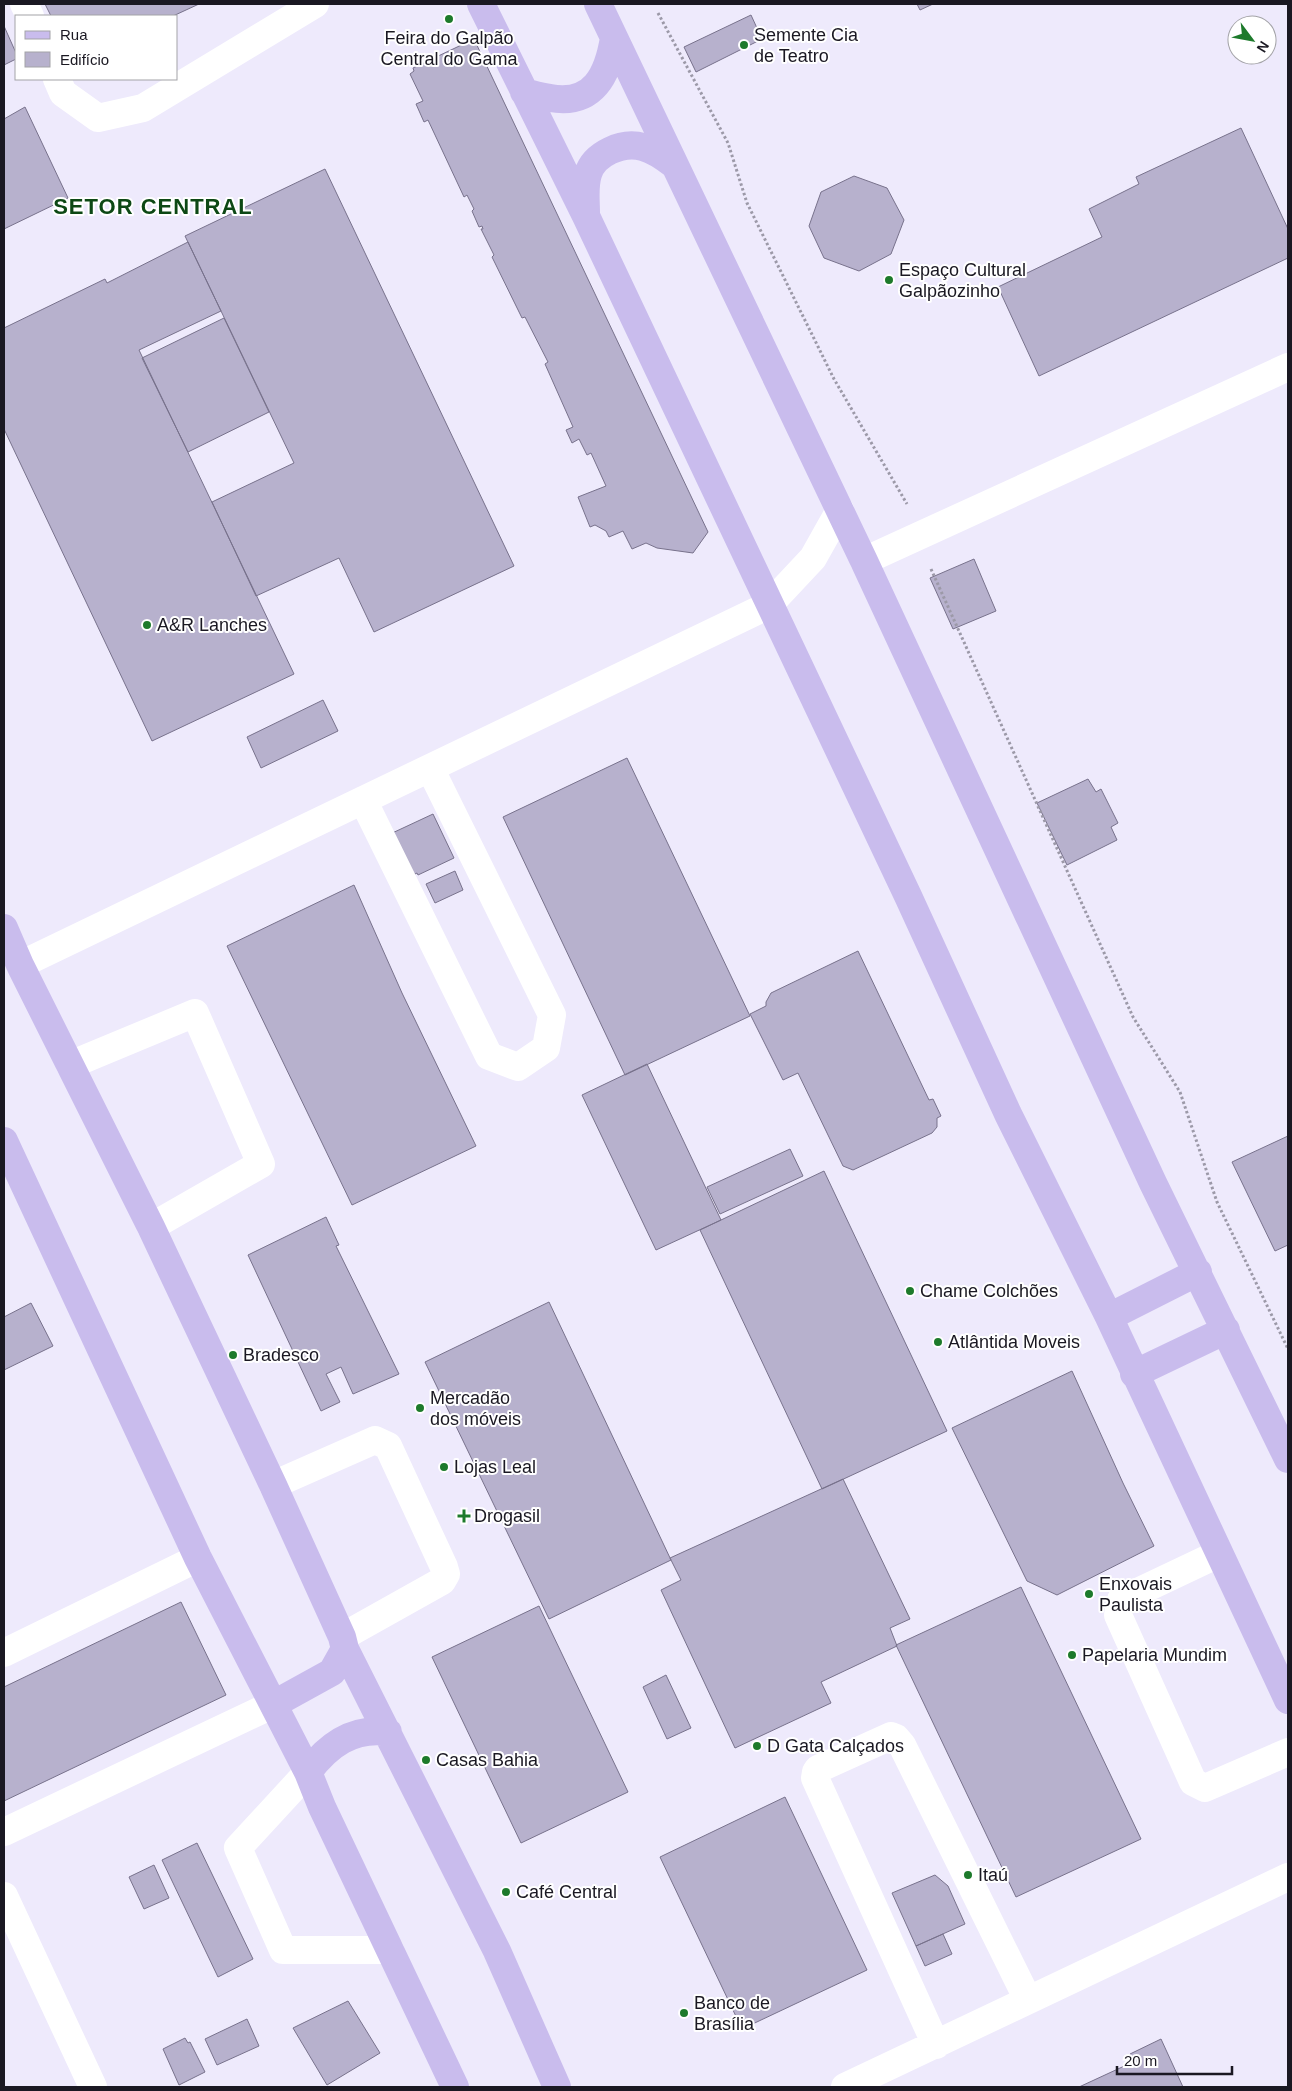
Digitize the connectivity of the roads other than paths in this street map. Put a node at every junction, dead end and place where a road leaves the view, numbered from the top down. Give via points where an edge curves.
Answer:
1 (315, 4) edge
2 (482, 4) edge
3 (598, 4) edge
4 (614, 38) junction
5 (57, 80) edge
6 (524, 92) junction
7 (674, 164) junction
8 (586, 216) junction
9 (1288, 367) edge
10 (840, 510) junction
11 (864, 561) junction
12 (768, 605) junction
13 (430, 768) junction
14 (363, 800) junction
15 (4, 928) edge
16 (20, 966) junction
17 (70, 1065) junction
18 (4, 1141) edge
19 (151, 1228) junction
20 (1198, 1272) junction
21 (1109, 1317) junction
22 (1226, 1330) junction
23 (1134, 1374) junction
24 (1288, 1460) edge
25 (273, 1485) junction
26 (1218, 1554) junction
27 (198, 1558) junction
28 (343, 1643) junction
29 (4, 1653) edge
30 (1288, 1700) edge
31 (274, 1704) junction
32 (388, 1732) junction
33 (1288, 1752) edge
34 (308, 1772) junction
35 (4, 1832) edge
36 (1288, 1877) edge
37 (4, 1896) edge
38 (390, 1950) junction
39 (1028, 2000) junction
40 (936, 2045) junction
41 (93, 2087) edge
42 (455, 2087) edge
43 (558, 2087) edge
44 (845, 2087) edge

1 - 5 street via 143,108 98,118 63,93
2 - 6 main road
3 - 4 main road
4 - 6 main road via 603,77 586,93 574,99 557,99
4 - 7 main road
6 - 8 main road
7 - 8 main road via 641,146 616,148 605,153 589,172
7 - 10 main road
8 - 12 main road
9 - 11 street
10 - 11 main road
10 - 12 street via 812,558
11 - 20 main road via 1153,1183
12 - 13 street
12 - 21 main road via 908,896 1008,1114
13 - 14 street
13 - 14 street via 552,1015 546,1048 518,1067 489,1056
14 - 16 street
15 - 16 main road
16 - 17 main road
17 - 19 main road
17 - 19 street via 195,1012 261,1164
18 - 27 main road
19 - 25 main road
20 - 21 main road
20 - 22 main road
21 - 23 main road
22 - 23 main road
22 - 24 main road
23 - 26 main road
25 - 28 main road
25 - 28 street via 375,1440 384,1442 444,1567 446,1574 442,1581
26 - 30 main road
26 - 33 street via 1121,1600 1118,1615 1196,1784 1206,1788
27 - 29 street
27 - 31 main road
28 - 31 main road via 332,1672
28 - 32 main road
31 - 34 main road
31 - 35 street
32 - 34 main road via 364,1731 345,1738 323,1753
32 - 43 main road via 497,1951
34 - 38 main road
34 - 38 street via 238,1848 283,1950
36 - 39 street
37 - 41 street
38 - 42 main road
39 - 40 street
39 - 40 street via 896,1738 891,1736 818,1769 815,1778
40 - 44 street

